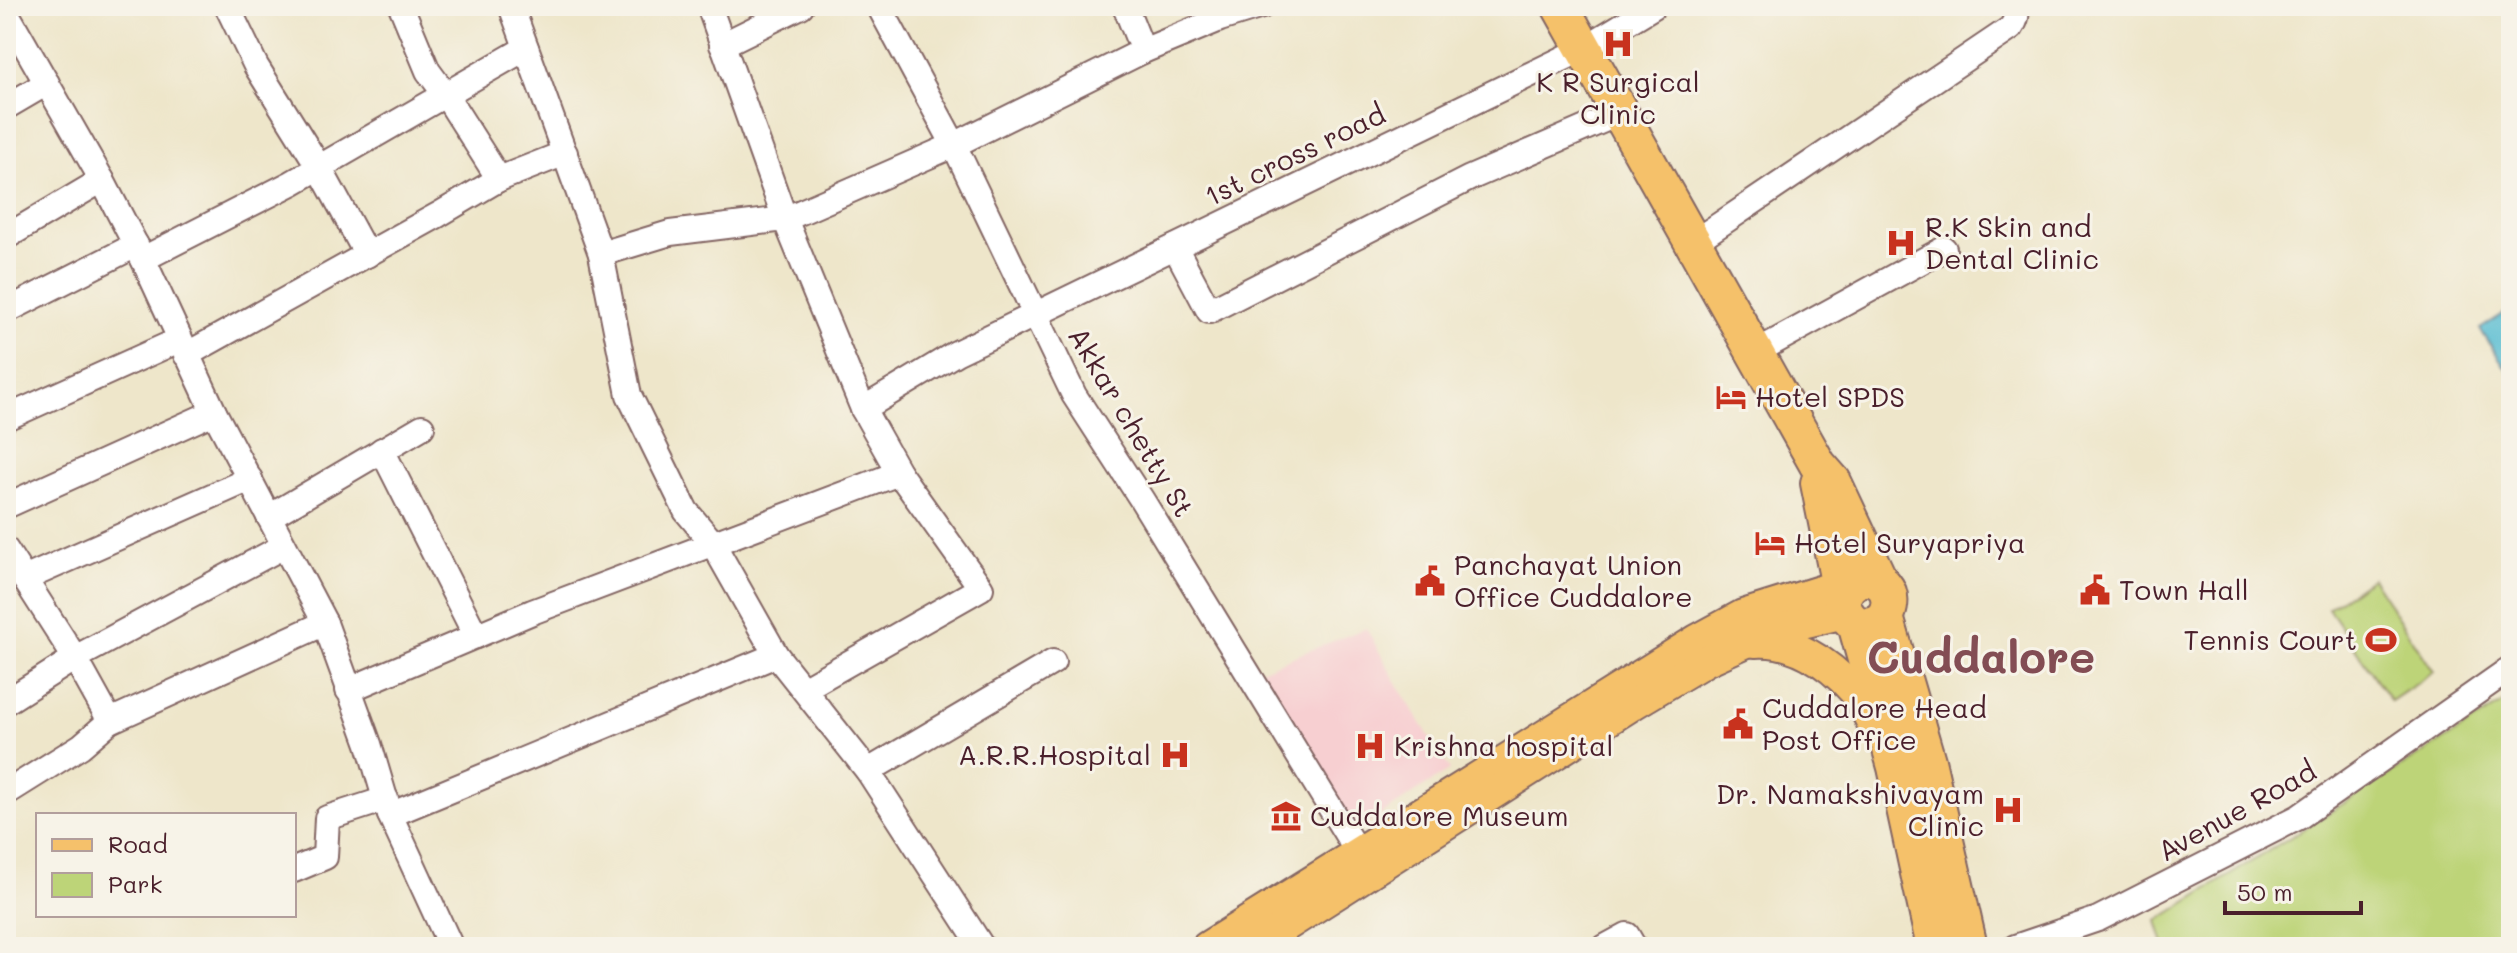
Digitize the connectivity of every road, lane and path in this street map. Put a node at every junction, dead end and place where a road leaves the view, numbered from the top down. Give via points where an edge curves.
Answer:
1 (227, 6) edge
2 (401, 6) edge
3 (511, 6) edge
4 (709, 6) edge
5 (801, 6) edge
6 (879, 6) edge
7 (1125, 6) edge
8 (1262, 6) edge
9 (1560, 6) edge
10 (1654, 6) edge
11 (2015, 6) edge
12 (6, 12) edge
13 (722, 45) junction
14 (526, 48) junction
15 (1583, 49) junction
16 (1143, 51) junction
17 (47, 83) junction
18 (445, 94) junction
19 (6, 107) edge
20 (1620, 113) junction
21 (954, 145) junction
22 (565, 153) junction
23 (319, 167) junction
24 (499, 179) junction
25 (102, 180) junction
26 (785, 219) junction
27 (6, 237) edge
28 (1694, 242) junction
29 (1175, 247) junction
30 (1944, 249) dead end
31 (140, 252) junction
32 (601, 254) junction
33 (367, 255) junction
34 (6, 311) edge
35 (1034, 316) junction
36 (182, 347) junction
37 (1756, 352) junction
38 (863, 409) junction
39 (214, 412) junction
40 (6, 418) edge
41 (422, 427) dead end
42 (382, 450) junction
43 (1818, 465) junction
44 (899, 473) junction
45 (250, 479) junction
46 (6, 506) edge
47 (269, 517) junction
48 (1829, 537) junction
49 (712, 542) junction
50 (284, 546) junction
51 (13, 568) edge
52 (1858, 599) junction
53 (325, 623) junction
54 (1743, 629) junction
55 (476, 636) junction
56 (776, 655) junction
57 (75, 658) junction
58 (1053, 662) dead end
59 (2511, 668) edge
60 (805, 688) junction
61 (348, 690) junction
62 (6, 702) edge
63 (110, 721) junction
64 (1896, 767) junction
65 (868, 771) junction
66 (6, 793) edge
67 (388, 807) junction
68 (1364, 863) junction
69 (296, 869) edge
70 (451, 947) edge
71 (982, 947) edge
72 (1207, 947) edge
73 (1253, 947) edge
74 (1605, 947) edge
75 (1634, 947) edge
76 (1935, 947) edge
77 (1969, 947) edge
78 (2015, 947) edge

1 - 23 street via 256,66
2 - 18 street via 428,71
3 - 14 street
4 - 13 street
5 - 13 street
6 - 21 street, Akkar chetty St
7 - 16 street
8 - 16 street
9 - 15 highway
10 - 15 street, 1st cross road
11 - 28 street via 2011,28
12 - 17 street
13 - 26 street
14 - 18 street
14 - 22 street
15 - 20 highway
15 - 29 street, 1st cross road
16 - 21 street
17 - 19 street
17 - 25 street
18 - 23 street
18 - 24 street
20 - 28 highway
20 - 29 street via 1470,178 1209,311
21 - 26 street
21 - 35 street, Akkar chetty St
22 - 24 street
22 - 32 street
23 - 31 street
23 - 33 street
24 - 33 street
25 - 27 street
25 - 31 street
26 - 32 street via 670,233
26 - 38 street
28 - 37 highway
29 - 35 street, 1st cross road
30 - 37 street
31 - 34 street
31 - 36 street
32 - 49 street via 629,395 686,511
33 - 36 street
35 - 38 street, 1st cross road via 956,353
35 - 68 street, Akkar chetty St via 1074,395
36 - 39 street
36 - 40 street
37 - 43 highway
38 - 44 street
39 - 45 street
39 - 46 street
41 - 42 street
42 - 47 street
42 - 55 street
43 - 48 highway
43 - 52 highway via 1833,482
44 - 49 street
44 - 60 street via 981,588
45 - 47 street
45 - 51 street
47 - 50 street
48 - 52 highway
48 - 54 main road via 1812,574
49 - 55 street
49 - 56 street
50 - 53 street
50 - 57 street
51 - 57 street
52 - 54 main road
52 - 64 highway
52 - 77 highway via 1927,761
53 - 61 street
53 - 63 street
54 - 64 main road via 1797,648 1827,666 1855,692
54 - 68 main road via 1697,640
55 - 61 street
56 - 60 street
56 - 67 street
57 - 62 street
57 - 63 street
58 - 65 street
59 - 78 street, Avenue Road via 2299,817 2098,919
60 - 65 street
61 - 67 street
63 - 66 street via 81,746
64 - 76 highway
65 - 71 street
67 - 69 street via 327,818 325,857
67 - 70 street
68 - 72 main road
68 - 73 main road
74 - 75 street via 1627,935

